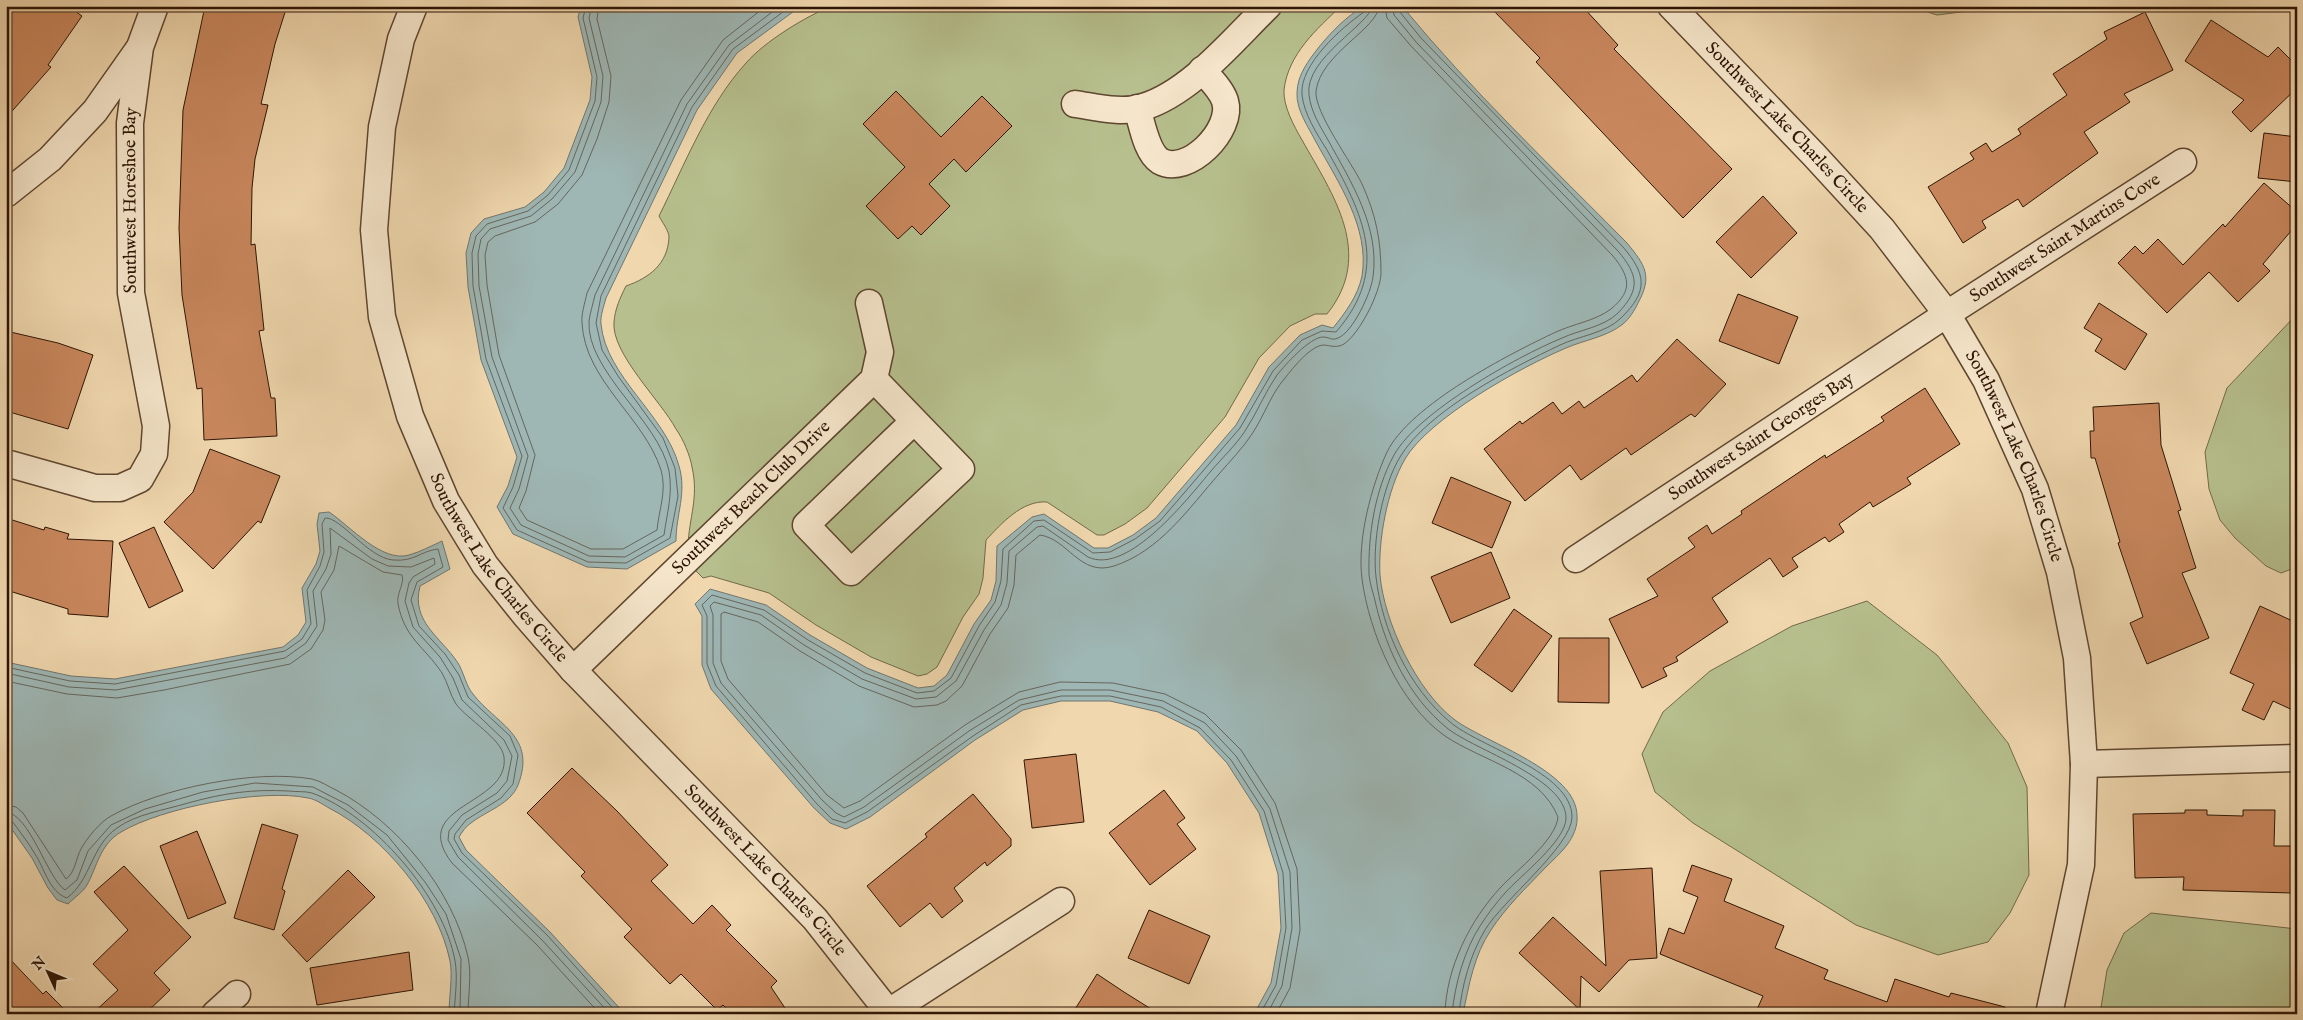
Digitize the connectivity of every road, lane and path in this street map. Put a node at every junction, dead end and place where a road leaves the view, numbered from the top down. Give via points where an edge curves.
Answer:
1 (155, 6) edge
2 (414, 6) edge
3 (1268, 6) edge
4 (1671, 6) edge
5 (140, 47) junction
6 (1202, 70) junction
7 (1075, 104) dead end
8 (1137, 108) junction
9 (2183, 162) dead end
10 (6, 194) edge
11 (869, 303) dead end
12 (1947, 314) junction
13 (874, 379) junction
14 (914, 420) junction
15 (6, 463) edge
16 (1576, 559) dead end
17 (573, 670) junction
18 (2297, 758) edge
19 (2084, 764) junction
20 (1061, 901) dead end
21 (236, 994) dead end
22 (889, 1013) edge
23 (215, 1014) edge
24 (2049, 1014) edge

1 - 5 street, Southwest Horeshoe Bay
2 - 17 street, Southwest Lake Charles Circle via 401,39 382,127 374,230 382,317 410,416 446,501 485,565
3 - 6 street
4 - 12 street, Southwest Lake Charles Circle via 1882,229
5 - 10 street, Southwest Horeshoe Bay via 95,111 50,159
5 - 15 street, Southwest Horeshoe Bay via 130,123 131,293 156,426 154,454 140,479 120,488 95,488
6 - 8 street via 1175,91
6 - 8 street via 1225,101 1225,122 1208,147 1187,160 1172,164 1160,161 1154,155
7 - 8 street via 1113,110
9 - 12 street, Southwest Saint Martins Cove
11 - 13 street via 880,352
12 - 16 street, Southwest Saint Georges Bay
12 - 19 street, Southwest Lake Charles Circle via 1986,380 2035,489 2060,572 2077,658
13 - 14 street
13 - 17 street, Southwest Beach Club Drive
14 - 14 street via 961,469 850,572 806,525
17 - 22 street, Southwest Lake Charles Circle via 815,919
18 - 19 street
19 - 24 street, Southwest Lake Charles Circle via 2082,865
20 - 22 street
21 - 23 street

